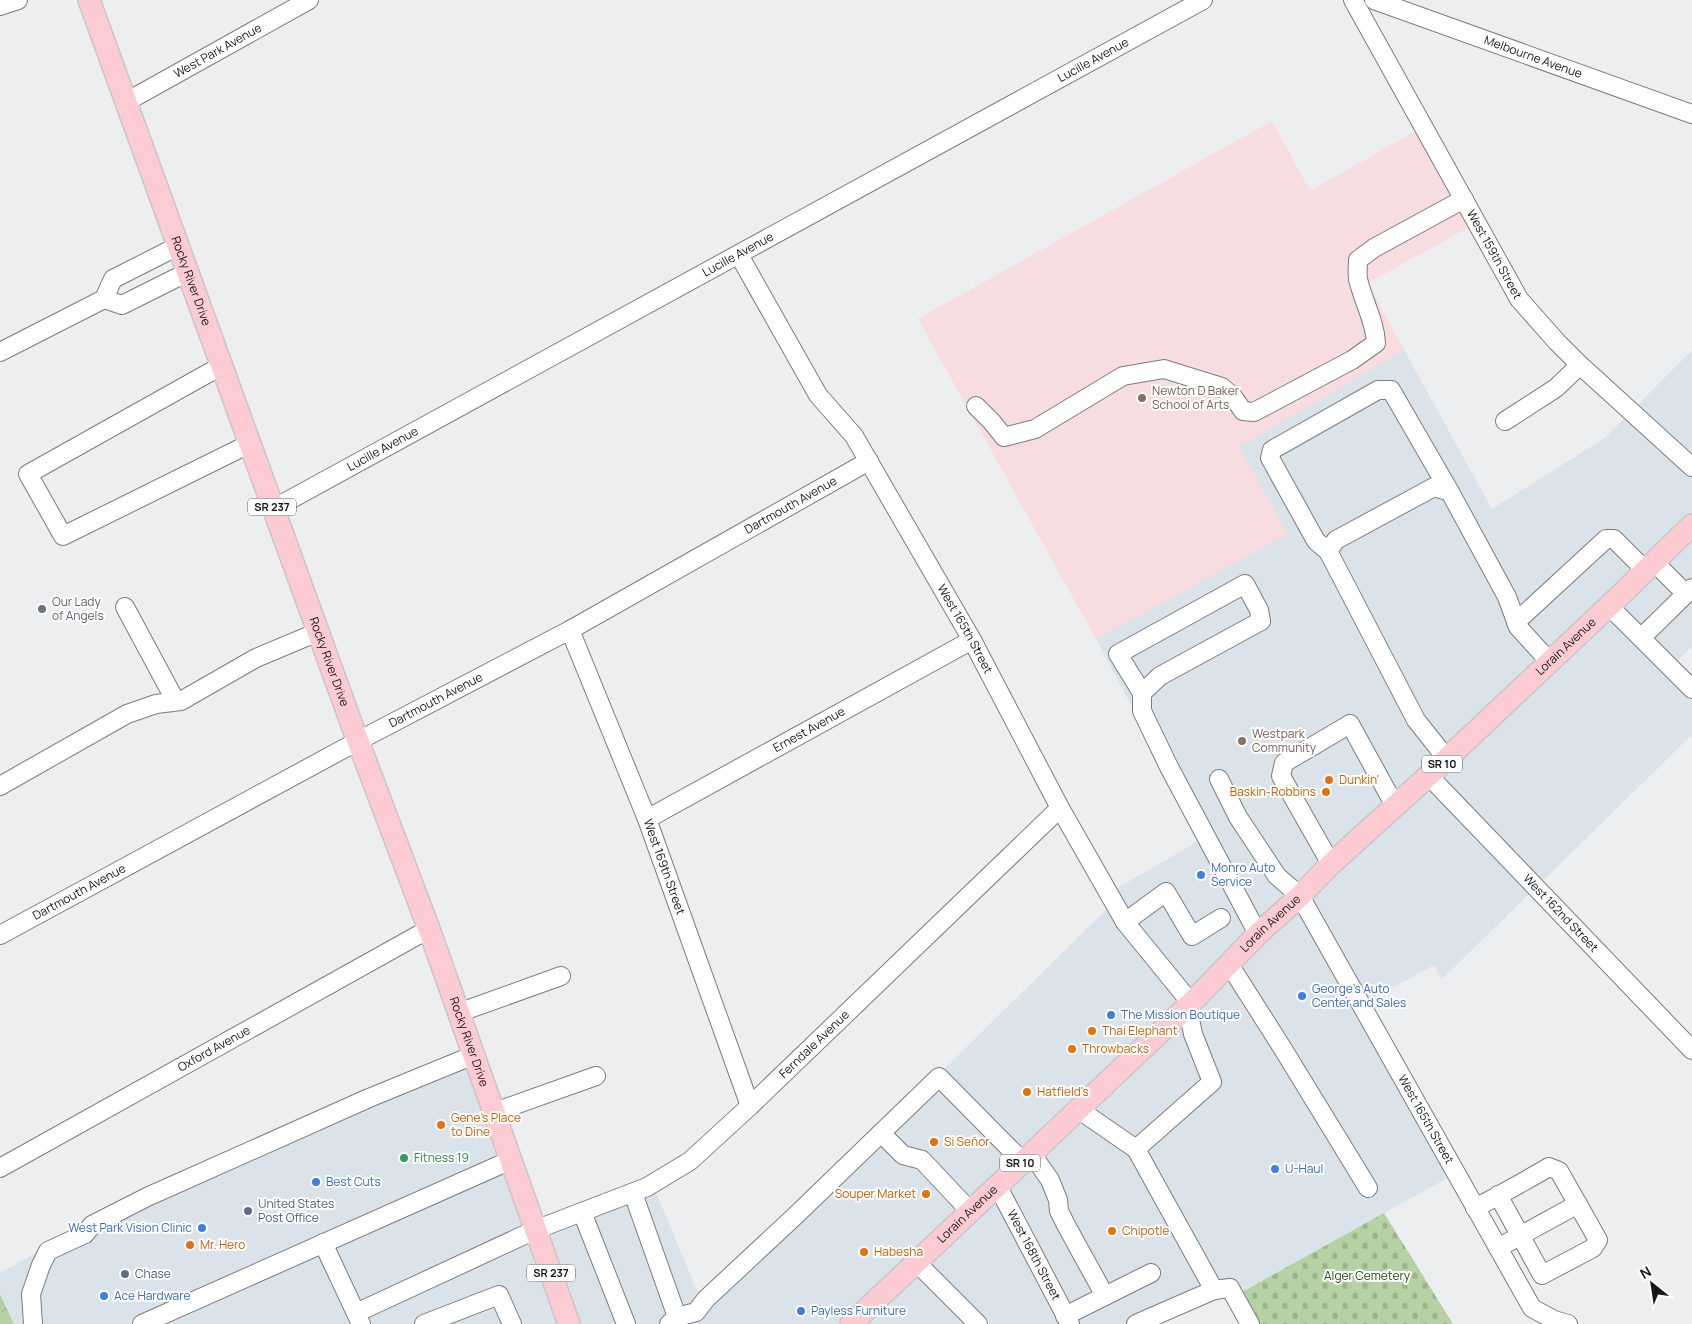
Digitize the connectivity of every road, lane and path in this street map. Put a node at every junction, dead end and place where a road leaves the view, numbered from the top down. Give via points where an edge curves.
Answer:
1 (18, 0) edge
2 (89, 0) edge
3 (309, 0) edge
4 (1202, 0) edge
5 (1353, 0) edge
6 (1374, 0) edge
7 (0, 6) edge
8 (126, 102) junction
9 (1692, 114) edge
10 (1464, 199) junction
11 (178, 246) junction
12 (738, 255) junction
13 (188, 272) junction
14 (104, 299) junction
15 (0, 352) edge
16 (1580, 365) junction
17 (221, 366) junction
18 (976, 406) dead end
19 (1505, 421) dead end
20 (250, 444) junction
21 (869, 461) junction
22 (1692, 467) edge
23 (1450, 492) junction
24 (273, 509) junction
25 (1692, 525) edge
26 (1328, 551) junction
27 (1650, 566) junction
28 (1689, 591) edge
29 (1609, 606) junction
30 (125, 607) dead end
31 (1516, 622) junction
32 (570, 630) junction
33 (318, 632) junction
34 (1641, 638) junction
35 (972, 640) junction
36 (1550, 662) junction
37 (1692, 689) edge
38 (1142, 693) junction
39 (175, 700) junction
40 (358, 741) junction
41 (1447, 758) junction
42 (1429, 776) junction
43 (1219, 779) dead end
44 (2, 780) edge
45 (1396, 806) junction
46 (1060, 808) junction
47 (647, 819) junction
48 (1330, 864) junction
49 (1300, 896) junction
50 (1221, 918) dead end
51 (1125, 922) junction
52 (429, 929) junction
53 (1258, 934) junction
54 (0, 935) edge
55 (1229, 964) junction
56 (561, 976) dead end
57 (1191, 1003) junction
58 (458, 1013) junction
59 (1692, 1050) edge
60 (474, 1055) junction
61 (596, 1076) dead end
62 (750, 1106) junction
63 (1078, 1109) junction
64 (495, 1112) junction
65 (881, 1133) junction
66 (1136, 1149) junction
67 (1026, 1157) junction
68 (511, 1160) junction
69 (0, 1168) edge
70 (997, 1185) junction
71 (1368, 1188) dead end
72 (633, 1193) junction
73 (1498, 1195) junction
74 (1578, 1204) junction
75 (1475, 1208) junction
76 (970, 1211) junction
77 (582, 1212) junction
78 (535, 1230) junction
79 (1520, 1236) junction
80 (323, 1243) junction
81 (1498, 1248) junction
82 (916, 1262) junction
83 (1151, 1274) dead end
84 (1214, 1290) junction
85 (1105, 1296) junction
86 (359, 1318) edge
87 (672, 1320) edge
88 (1068, 1320) edge
89 (33, 1324) edge
90 (142, 1324) edge
91 (424, 1324) edge
92 (512, 1324) edge
93 (569, 1324) edge
94 (626, 1324) edge
95 (851, 1324) edge
96 (978, 1324) edge
97 (1136, 1324) edge
98 (1250, 1324) edge
99 (1568, 1324) edge

1 - 7 street
2 - 8 main road, Rocky River Drive / SR 237
3 - 8 street, West Park Avenue
4 - 12 street, Lucille Avenue
5 - 10 street, West 159th Street
6 - 9 street, Melbourne Avenue
8 - 11 main road, Rocky River Drive / SR 237
10 - 16 street, West 159th Street via 1519,299
10 - 18 street via 1358,260 1358,277 1376,331 1376,343 1352,360 1254,412 1243,411 1222,387 1164,369 1123,376 1035,429 1004,437
11 - 13 main road, Rocky River Drive / SR 237
11 - 14 street via 113,279
12 - 21 street, West 165th Street via 818,395 854,436
12 - 24 street, Lucille Avenue
13 - 14 street via 122,305
13 - 17 main road, Rocky River Drive / SR 237
14 - 15 street
16 - 19 street via 1556,388
16 - 22 street, West 159th Street
17 - 20 main road, Rocky River Drive / SR 237
17 - 20 street via 28,474 63,536
20 - 24 main road, Rocky River Drive / SR 237
21 - 32 street, Dartmouth Avenue
21 - 35 street, West 165th Street
23 - 26 street via 1434,487 1336,540
23 - 26 street via 1391,390 1378,390 1272,450 1270,458 1316,541
23 - 31 street via 1506,596
24 - 33 main road, Rocky River Drive / SR 237
25 - 27 main road, Lorain Avenue / SR 10
26 - 41 street via 1416,720
27 - 28 street
27 - 29 main road, Lorain Avenue / SR 10
27 - 31 street via 1614,539 1606,539
28 - 34 street
29 - 34 street
29 - 36 main road, Lorain Avenue / SR 10
30 - 39 street
31 - 36 street
32 - 40 street, Dartmouth Avenue
32 - 47 street, West 169th Street
33 - 39 street via 256,658 181,700
33 - 40 main road, Rocky River Drive / SR 237
34 - 37 street
35 - 46 street, West 165th Street
35 - 47 street, Ernest Avenue
36 - 41 main road, Lorain Avenue / SR 10
38 - 38 street via 1160,676 1261,621 1259,610 1245,584 1118,654
38 - 53 street via 1142,711 1149,727
39 - 44 street via 127,714
40 - 52 main road, Rocky River Drive / SR 237
40 - 54 street, Dartmouth Avenue
41 - 42 main road, Lorain Avenue / SR 10
42 - 45 main road, Lorain Avenue / SR 10
42 - 59 street, West 162nd Street
43 - 49 street, West 165th Street via 1238,817 1277,876
45 - 48 main road, Lorain Avenue / SR 10
45 - 48 street via 1350,724 1284,763 1281,776
46 - 51 street, West 165th Street
46 - 62 street, Ferndale Avenue
47 - 62 street, West 169th Street
48 - 49 main road, Lorain Avenue / SR 10
49 - 53 main road, Lorain Avenue / SR 10
49 - 75 street, West 165th Street
50 - 51 street via 1192,936 1166,892
51 - 57 street, West 165th Street
52 - 58 main road, Rocky River Drive / SR 237
52 - 69 street, Oxford Avenue
53 - 55 main road, Lorain Avenue / SR 10
55 - 57 main road, Lorain Avenue / SR 10
55 - 71 street
56 - 58 street
57 - 63 main road, Lorain Avenue / SR 10
57 - 66 street via 1193,1034 1212,1082
58 - 60 main road, Rocky River Drive / SR 237
60 - 64 main road, Rocky River Drive / SR 237
60 - 89 street via 146,1197 92,1225 85,1234 48,1251 31,1294
61 - 64 street
62 - 72 street, Ferndale Avenue via 690,1161
63 - 66 street
63 - 67 main road, Lorain Avenue / SR 10
64 - 68 main road, Rocky River Drive / SR 237
65 - 67 street via 939,1077
65 - 76 street via 903,1155 922,1160
65 - 87 street via 696,1312
66 - 84 street
67 - 70 main road, Lorain Avenue / SR 10
67 - 85 street via 1050,1180 1066,1225
68 - 78 main road, Rocky River Drive / SR 237
68 - 80 street
70 - 76 main road, Lorain Avenue / SR 10
70 - 88 street, West 168th Street
72 - 77 street, Ferndale Avenue
72 - 87 street
73 - 74 street via 1549,1167 1559,1171
73 - 75 street
73 - 79 street
74 - 79 street
74 - 79 street via 1598,1240 1593,1248 1542,1274
75 - 81 street, West 165th Street
76 - 82 main road, Lorain Avenue / SR 10
77 - 78 street, Ferndale Avenue
77 - 94 street
78 - 86 street, Ferndale Avenue
78 - 93 main road, Rocky River Drive / SR 237
79 - 81 street
80 - 86 street
80 - 90 street
81 - 99 street, West 165th Street via 1532,1308
82 - 95 main road, Lorain Avenue / SR 10
82 - 96 street
83 - 85 street
84 - 97 street
84 - 98 street via 1230,1288
85 - 88 street
91 - 92 street via 499,1296

